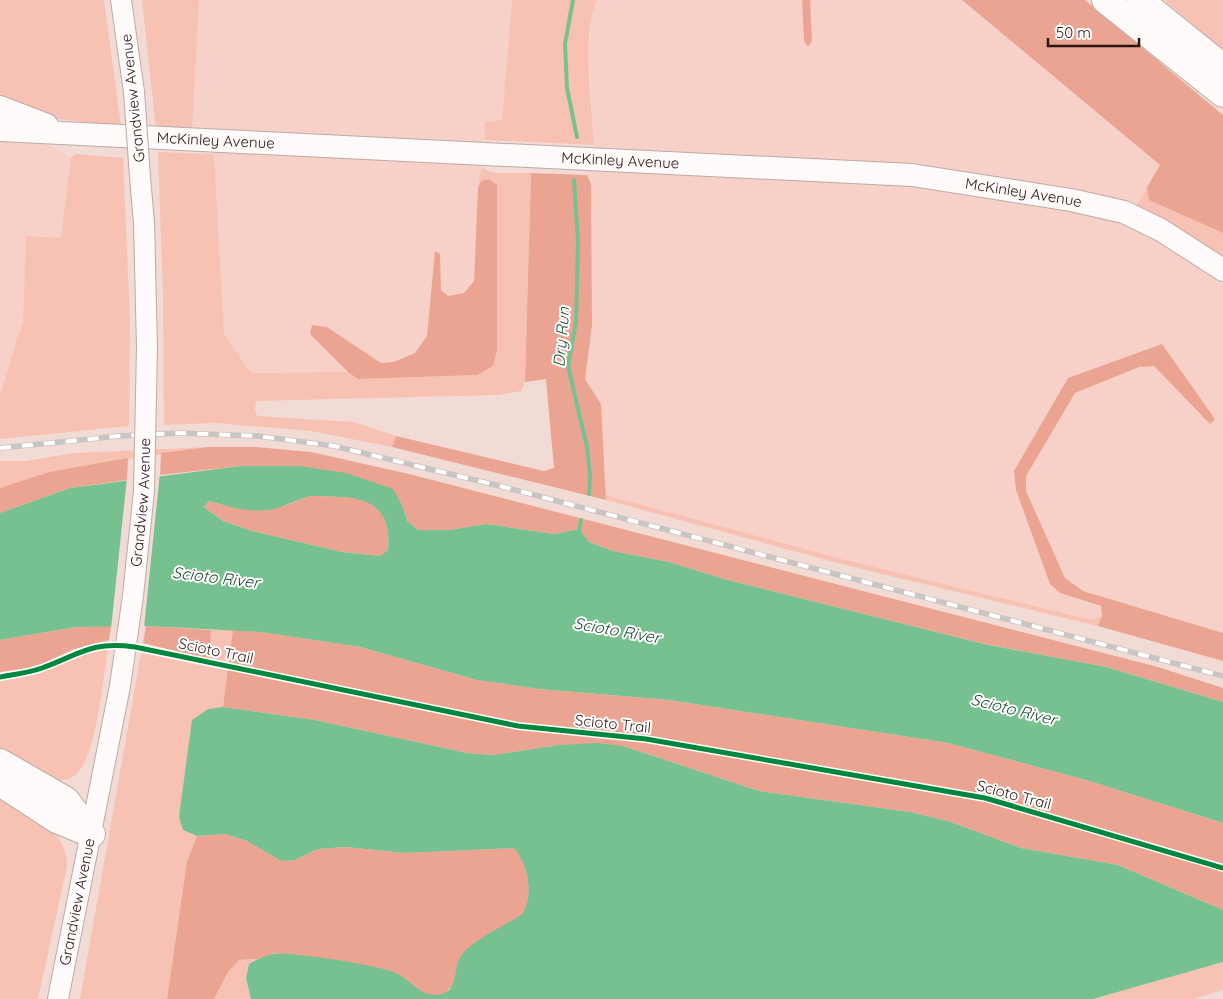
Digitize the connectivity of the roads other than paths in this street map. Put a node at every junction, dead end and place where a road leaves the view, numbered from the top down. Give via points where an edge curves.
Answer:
1 (122, 0) edge
2 (1105, 0) edge
3 (1140, 0) edge
4 (1223, 67) edge
5 (1223, 94) edge
6 (0, 107) edge
7 (0, 130) edge
8 (71, 134) junction
9 (1223, 270) edge
10 (0, 762) edge
11 (0, 783) edge
12 (92, 834) junction
13 (59, 996) edge

1 - 12 main road, Grandview Avenue, bridge via 134,92 144,224 147,347 144,491 120,686
2 - 5 highway
3 - 4 highway
6 - 8 main road
7 - 8 main road, McKinley Avenue
8 - 9 main road, McKinley Avenue via 912,175 1071,200 1124,212 1161,230
10 - 12 highway via 66,800
11 - 12 highway via 57,820
12 - 13 main road, Grandview Avenue

